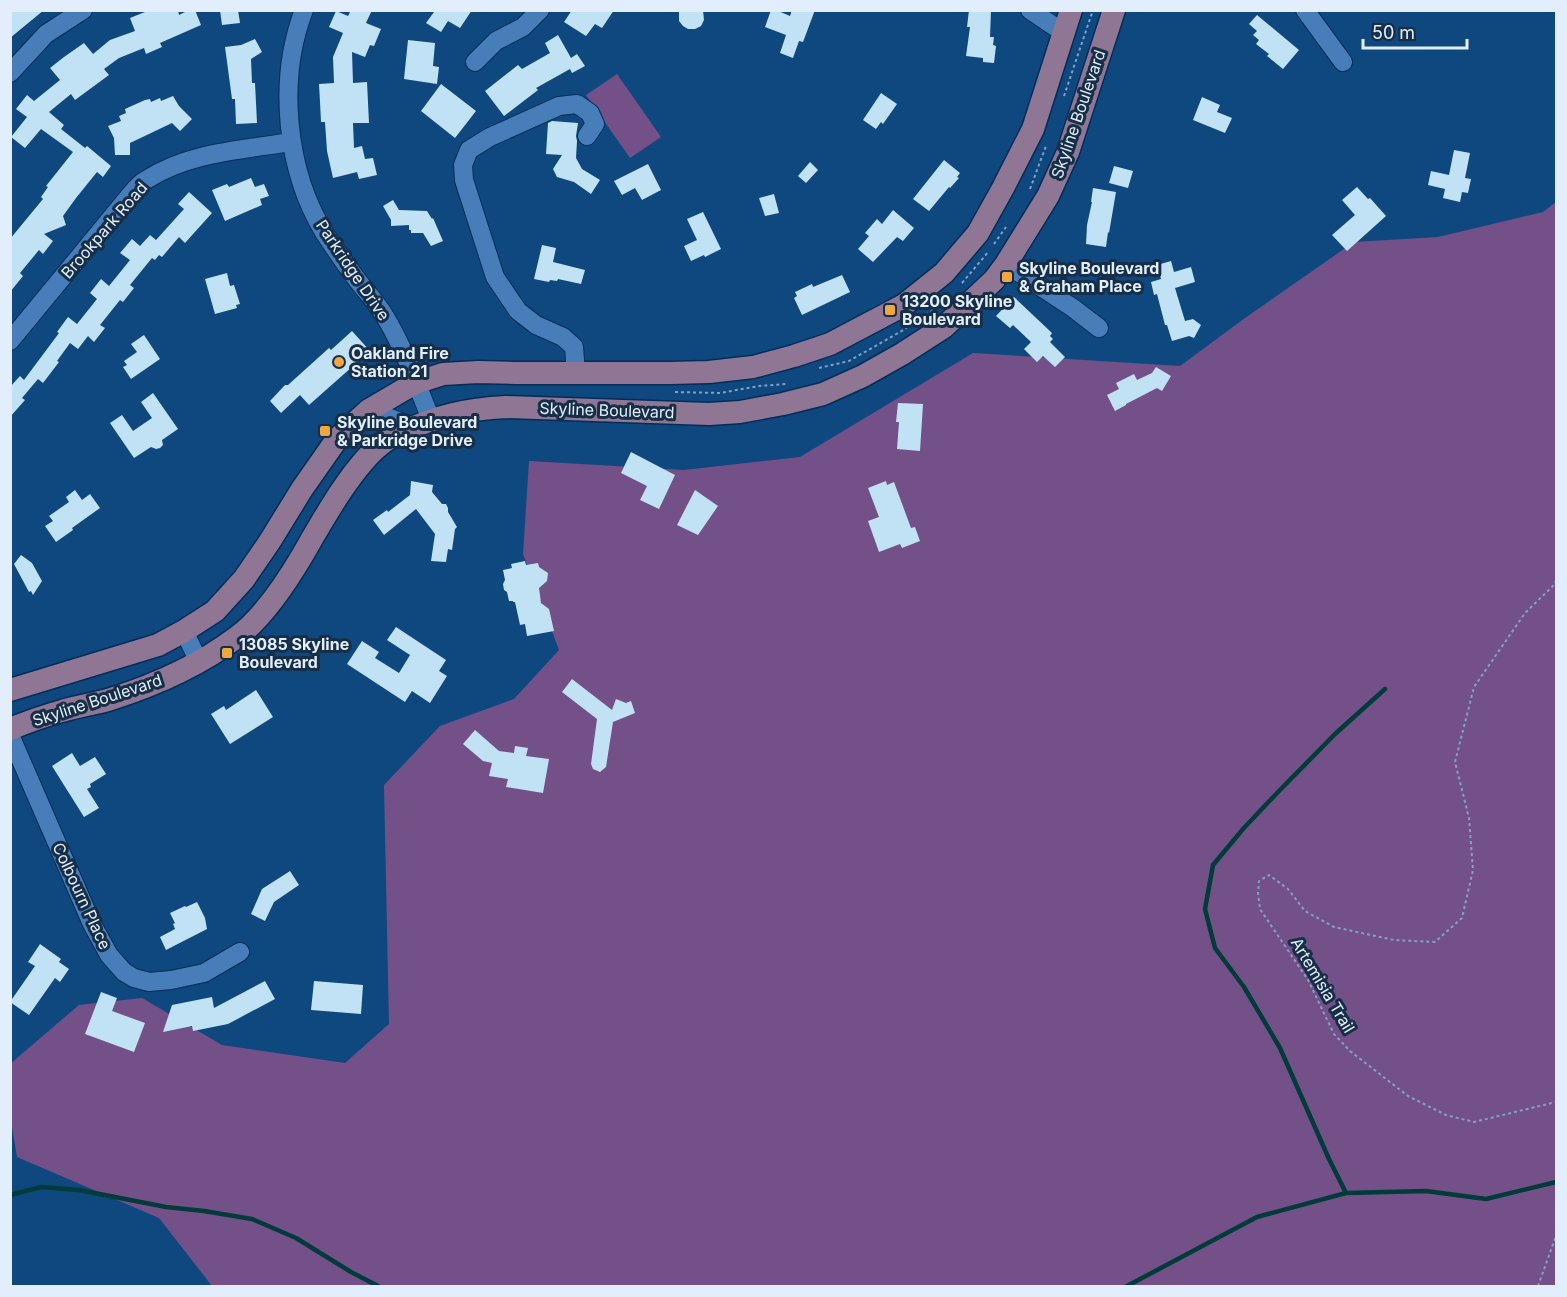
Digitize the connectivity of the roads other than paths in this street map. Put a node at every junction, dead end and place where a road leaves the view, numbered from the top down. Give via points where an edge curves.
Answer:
1 (83, 10) edge
2 (304, 10) edge
3 (540, 10) edge
4 (1030, 10) edge
5 (1071, 10) edge
6 (1114, 10) edge
7 (1305, 10) edge
8 (1064, 33) junction
9 (475, 62) dead end
10 (1343, 62) dead end
11 (10, 73) edge
12 (587, 136) dead end
13 (291, 142) junction
14 (1006, 264) junction
15 (1099, 328) dead end
16 (10, 341) edge
17 (576, 373) junction
18 (415, 383) junction
19 (369, 410) junction
20 (422, 423) junction
21 (184, 631) junction
22 (199, 662) junction
23 (10, 690) edge
24 (10, 729) edge
25 (10, 735) edge
26 (240, 952) dead end

1 - 11 street via 46,34
2 - 13 street, Parkridge Drive via 291,64
3 - 9 street via 523,27 496,41
4 - 8 street
5 - 8 main road, Skyline Boulevard
6 - 14 main road, Skyline Boulevard via 1068,152 1048,196
7 - 10 street
8 - 17 main road, Skyline Boulevard via 1033,129 978,233 944,273 904,305 830,344 753,367 709,372
12 - 17 street via 595,124 590,113 577,104 559,106 490,137 469,150 463,165 464,180 495,277 518,311 574,347
13 - 16 street, Brookpark Road via 199,156 144,181
13 - 18 street, Parkridge Drive via 299,175 324,233 384,315
14 - 15 street
14 - 20 main road, Skyline Boulevard via 944,327 863,376 823,394 740,412 506,407 479,408
17 - 18 main road, Skyline Boulevard via 466,372
18 - 19 main road, Skyline Boulevard
18 - 20 street, Parkridge Drive
19 - 20 street
19 - 21 main road, Skyline Boulevard via 337,439 244,579 215,611
20 - 22 main road, Skyline Boulevard via 385,441 371,453 322,521 273,600 238,636
21 - 22 street
21 - 23 main road, Skyline Boulevard via 158,645
22 - 24 main road, Skyline Boulevard via 110,699
25 - 26 street, Colbourn Place via 92,924 109,955 124,972 149,982 171,980 204,973

